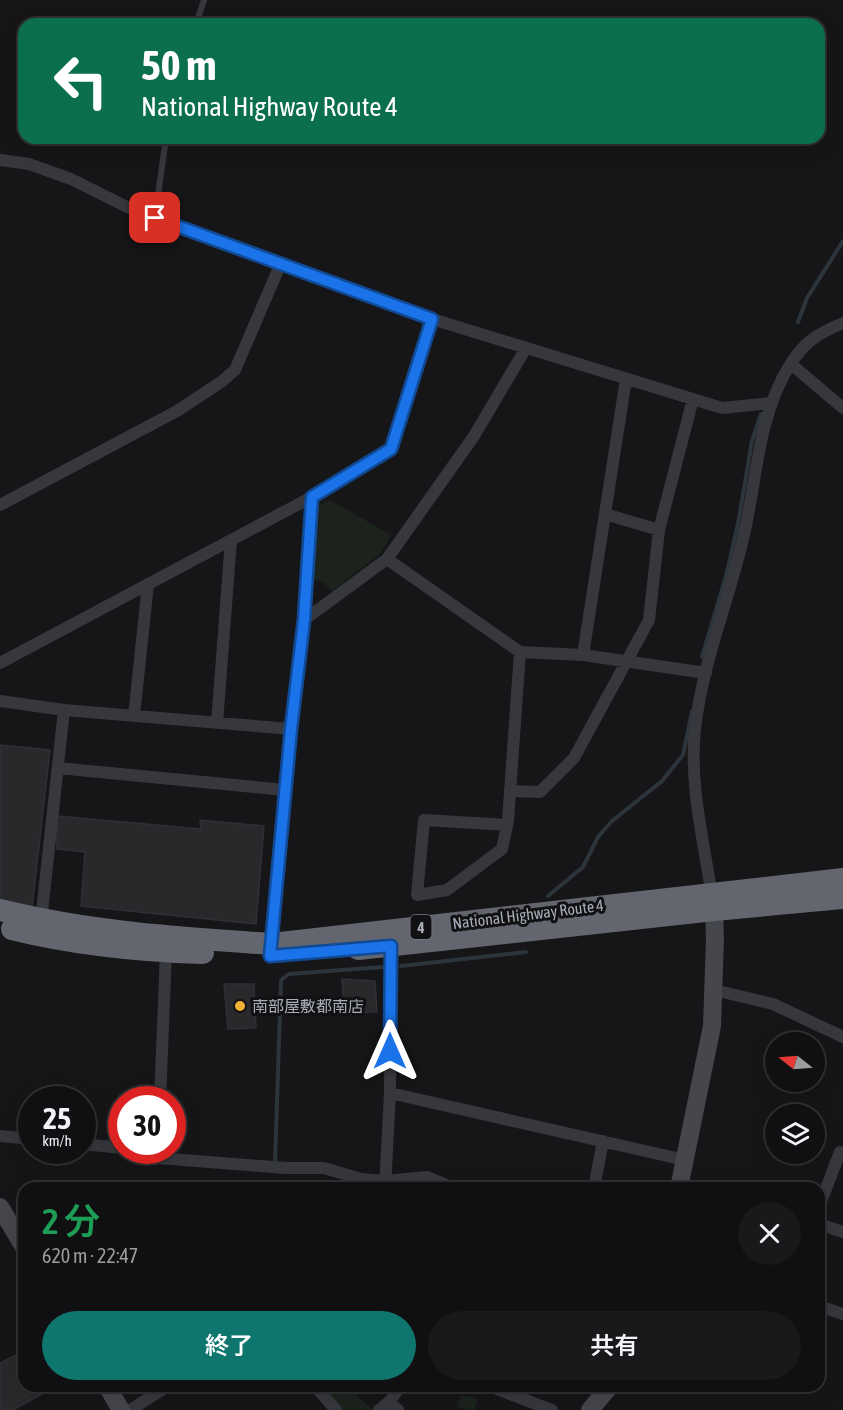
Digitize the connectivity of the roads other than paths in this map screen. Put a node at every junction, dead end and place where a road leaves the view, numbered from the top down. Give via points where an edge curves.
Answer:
1 (204, 0) edge
2 (198, 18) edge
3 (165, 144) edge
4 (0, 160) edge
5 (155, 218) junction
6 (281, 263) junction
7 (432, 319) junction
8 (843, 323) edge
9 (526, 348) junction
10 (791, 364) junction
11 (626, 378) junction
12 (693, 399) junction
13 (771, 403) junction
14 (843, 408) edge
15 (312, 497) junction
16 (0, 505) edge
17 (604, 514) junction
18 (659, 530) junction
19 (231, 540) junction
20 (387, 559) junction
21 (148, 584) junction
22 (304, 620) junction
23 (520, 652) junction
24 (583, 656) junction
25 (627, 662) junction
26 (0, 663) edge
27 (706, 673) junction
28 (0, 701) edge
29 (64, 710) junction
30 (134, 716) junction
31 (217, 723) junction
32 (291, 729) junction
33 (58, 768) junction
34 (286, 790) junction
35 (510, 791) junction
36 (507, 825) junction
37 (843, 879) edge
38 (843, 898) edge
39 (712, 902) junction
40 (0, 910) edge
41 (41, 921) junction
42 (0, 926) edge
43 (391, 946) junction
44 (271, 950) junction
45 (166, 952) junction
46 (714, 990) junction
47 (843, 1037) edge
48 (161, 1086) edge
49 (390, 1093) junction
50 (0, 1136) edge
51 (18, 1138) edge
52 (603, 1141) junction
53 (843, 1153) edge
54 (186, 1160) edge
55 (685, 1160) junction
56 (375, 1182) edge
57 (385, 1182) edge
58 (397, 1182) edge
59 (439, 1182) edge
60 (595, 1182) edge
61 (681, 1182) edge
62 (825, 1191) edge
63 (0, 1207) edge
64 (825, 1226) edge
65 (843, 1232) edge
66 (18, 1237) edge
67 (825, 1308) edge
68 (843, 1314) edge
69 (110, 1392) edge
70 (158, 1392) edge
71 (320, 1392) edge
72 (398, 1392) edge
73 (505, 1392) edge
74 (605, 1392) edge
75 (389, 1407) edge
76 (121, 1410) edge
77 (130, 1410) edge
78 (336, 1410) edge
79 (552, 1410) edge
80 (590, 1410) edge

1 - 2 lane
3 - 5 lane
4 - 5 street via 29,164 71,179
5 - 6 street
6 - 7 street
6 - 16 street via 236,370 177,411
7 - 9 street
7 - 15 street via 391,449
8 - 10 street via 819,333 801,348
9 - 11 street
9 - 20 street via 474,436
10 - 13 street
10 - 14 street
11 - 12 street
11 - 17 street
12 - 13 street via 722,408
12 - 18 street
13 - 27 street via 762,432 743,542
15 - 19 street
15 - 22 street
17 - 18 street
17 - 24 street
18 - 25 street via 649,620
19 - 21 street
19 - 31 street
20 - 22 street
20 - 23 street
21 - 26 street
21 - 30 street
22 - 32 street
23 - 24 street
23 - 35 street
24 - 25 street
25 - 27 street
25 - 35 street via 574,758 540,792
27 - 39 street via 695,729 694,760
28 - 29 street
29 - 30 street
29 - 33 street
30 - 31 street
31 - 32 street
32 - 34 street
33 - 34 street
33 - 41 street
34 - 44 street
35 - 36 street
36 - 36 street via 502,849 447,890 417,895 424,820
37 - 39 highway, National Highway Route 4 / 4
38 - 39 highway, National Highway Route 4 / 4
39 - 43 highway, National Highway Route 4 / 4
39 - 44 highway, National Highway Route 4 / 4
39 - 46 street
40 - 41 highway, National Highway Route 4 / 4
41 - 44 highway, National Highway Route 4 / 4
42 - 45 highway, National Highway Route 4 / 4 via 40,936
43 - 44 highway, National Highway Route 4 / 4
43 - 49 street
44 - 45 highway, National Highway Route 4 / 4
45 - 48 street
46 - 47 street via 773,1004
46 - 55 street via 712,1026
49 - 52 street
49 - 57 street
50 - 51 street
52 - 55 street
52 - 60 street
53 - 62 street via 840,1152
54 - 56 street via 324,1168
55 - 61 street
58 - 59 street via 427,1177
63 - 66 street
64 - 65 street
67 - 68 street
69 - 76 street
70 - 77 street
71 - 78 street
72 - 75 street
73 - 79 street
74 - 80 street

